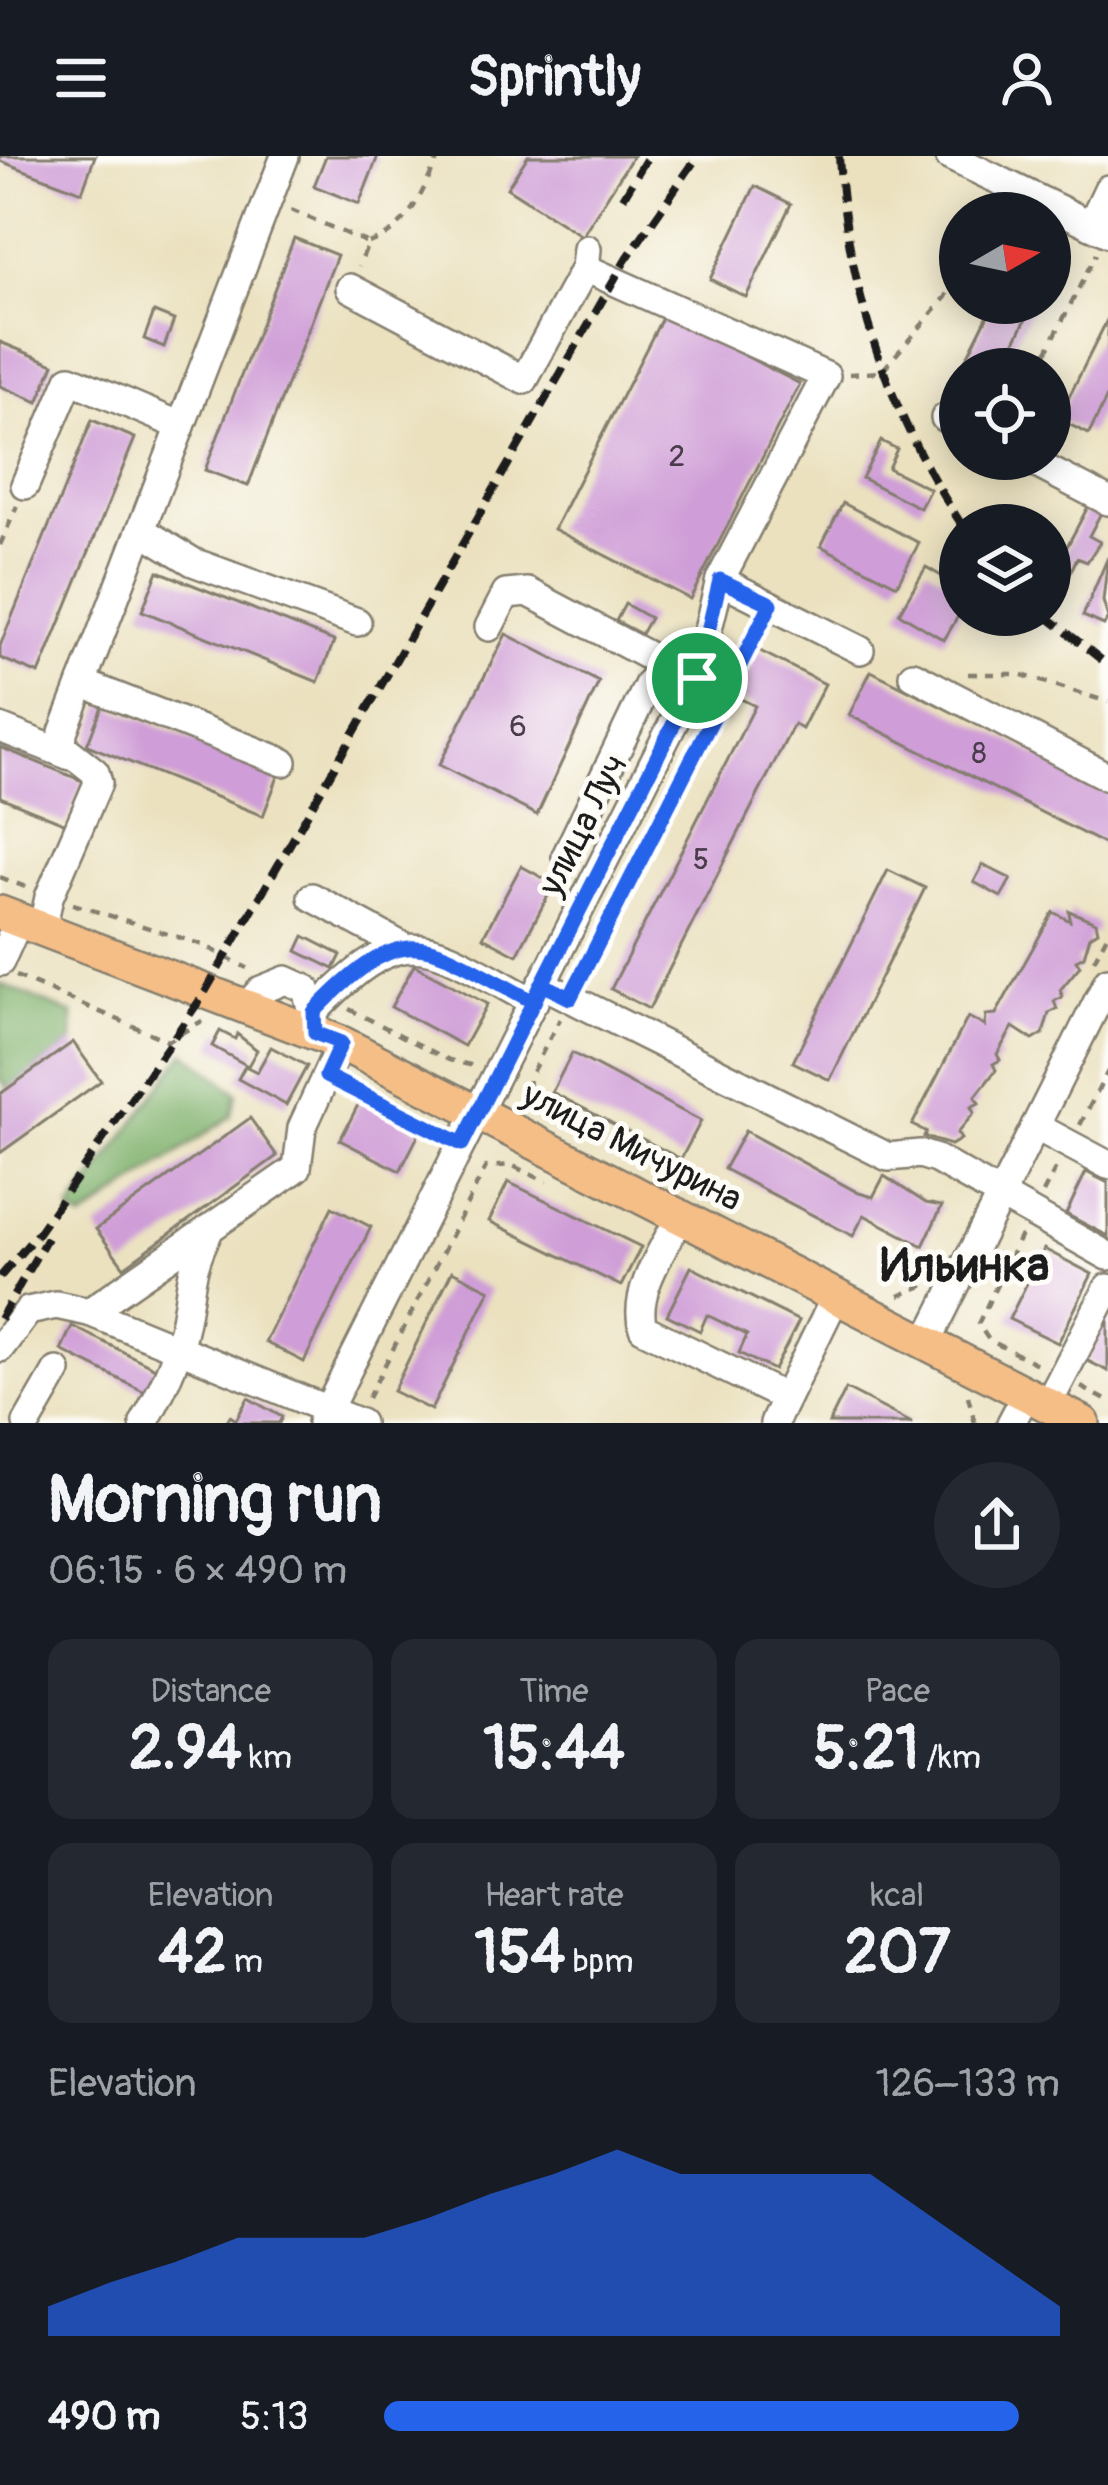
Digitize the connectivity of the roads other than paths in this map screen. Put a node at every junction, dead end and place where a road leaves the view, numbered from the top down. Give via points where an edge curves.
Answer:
1 (285, 156) edge
2 (952, 157) edge
3 (1108, 189) edge
4 (1102, 230) edge
5 (350, 288) road end
6 (182, 426) junction
7 (1068, 480) edge
8 (26, 485) road end
9 (1108, 501) edge
10 (141, 530) junction
11 (720, 580) junction
12 (357, 622) dead end
13 (489, 627) dead end
14 (860, 650) dead end
15 (658, 674) junction
16 (913, 674) road end
17 (697, 678) junction
18 (82, 683) junction
19 (0, 728) edge
20 (70, 756) junction
21 (284, 762) dead end
22 (1108, 777) edge
23 (566, 856) dead end
24 (312, 897) dead end
25 (28, 915) edge
26 (402, 946) junction
27 (0, 965) edge
28 (1108, 981) edge
29 (538, 993) junction
30 (229, 1011) junction
31 (324, 1022) junction
32 (478, 1113) junction
33 (1035, 1126) junction
34 (1108, 1165) edge
35 (998, 1199) junction
36 (681, 1215) junction
37 (210, 1229) junction
38 (1108, 1256) edge
39 (1108, 1288) edge
40 (837, 1294) junction
41 (89, 1312) junction
42 (928, 1340) junction
43 (0, 1348) edge
44 (178, 1348) junction
45 (57, 1371) dead end
46 (1036, 1399) edge
47 (780, 1411) edge
48 (325, 1416) edge
49 (358, 1422) edge
50 (27, 1423) edge
51 (144, 1423) edge
52 (1084, 1423) edge

1 - 6 street
2 - 4 street
3 - 4 street
5 - 11 street, улица Луч via 524,380 586,259 826,376
6 - 8 street via 70,379
6 - 10 street
7 - 9 street
10 - 12 street via 193,562
10 - 18 street
11 - 14 street
11 - 17 street, улица Луч
13 - 15 street via 506,594 528,592 654,659
15 - 17 street
15 - 23 street
16 - 22 street
17 - 29 street, улица Луч
18 - 20 street via 63,732
18 - 21 street
19 - 20 street
20 - 25 street via 86,763 98,783
24 - 26 street
25 - 27 street
25 - 30 main road, улица Мичурина
26 - 29 street via 424,946
26 - 31 street via 379,955
28 - 33 street
29 - 32 street, улица Луч
29 - 35 street via 570,998 888,1157 936,1159
30 - 31 main road, улица Мичурина
30 - 31 street via 286,980 306,989
31 - 32 main road, улица Мичурина
31 - 37 street via 326,1076 302,1128 298,1168
32 - 36 main road, улица Мичурина
32 - 48 street, улица Луч
33 - 34 street
33 - 35 street
35 - 38 street
35 - 42 street
36 - 40 main road, улица Мичурина
36 - 47 street via 643,1294 643,1328
37 - 41 street
37 - 44 street via 189,1272
39 - 46 street
40 - 42 main road, улица Мичурина
40 - 47 street
41 - 43 street via 56,1305 28,1311
41 - 44 street
42 - 46 main road, улица Мичурина
44 - 48 street
44 - 51 street
45 - 50 street
46 - 52 main road, улица Мичурина
48 - 49 street

